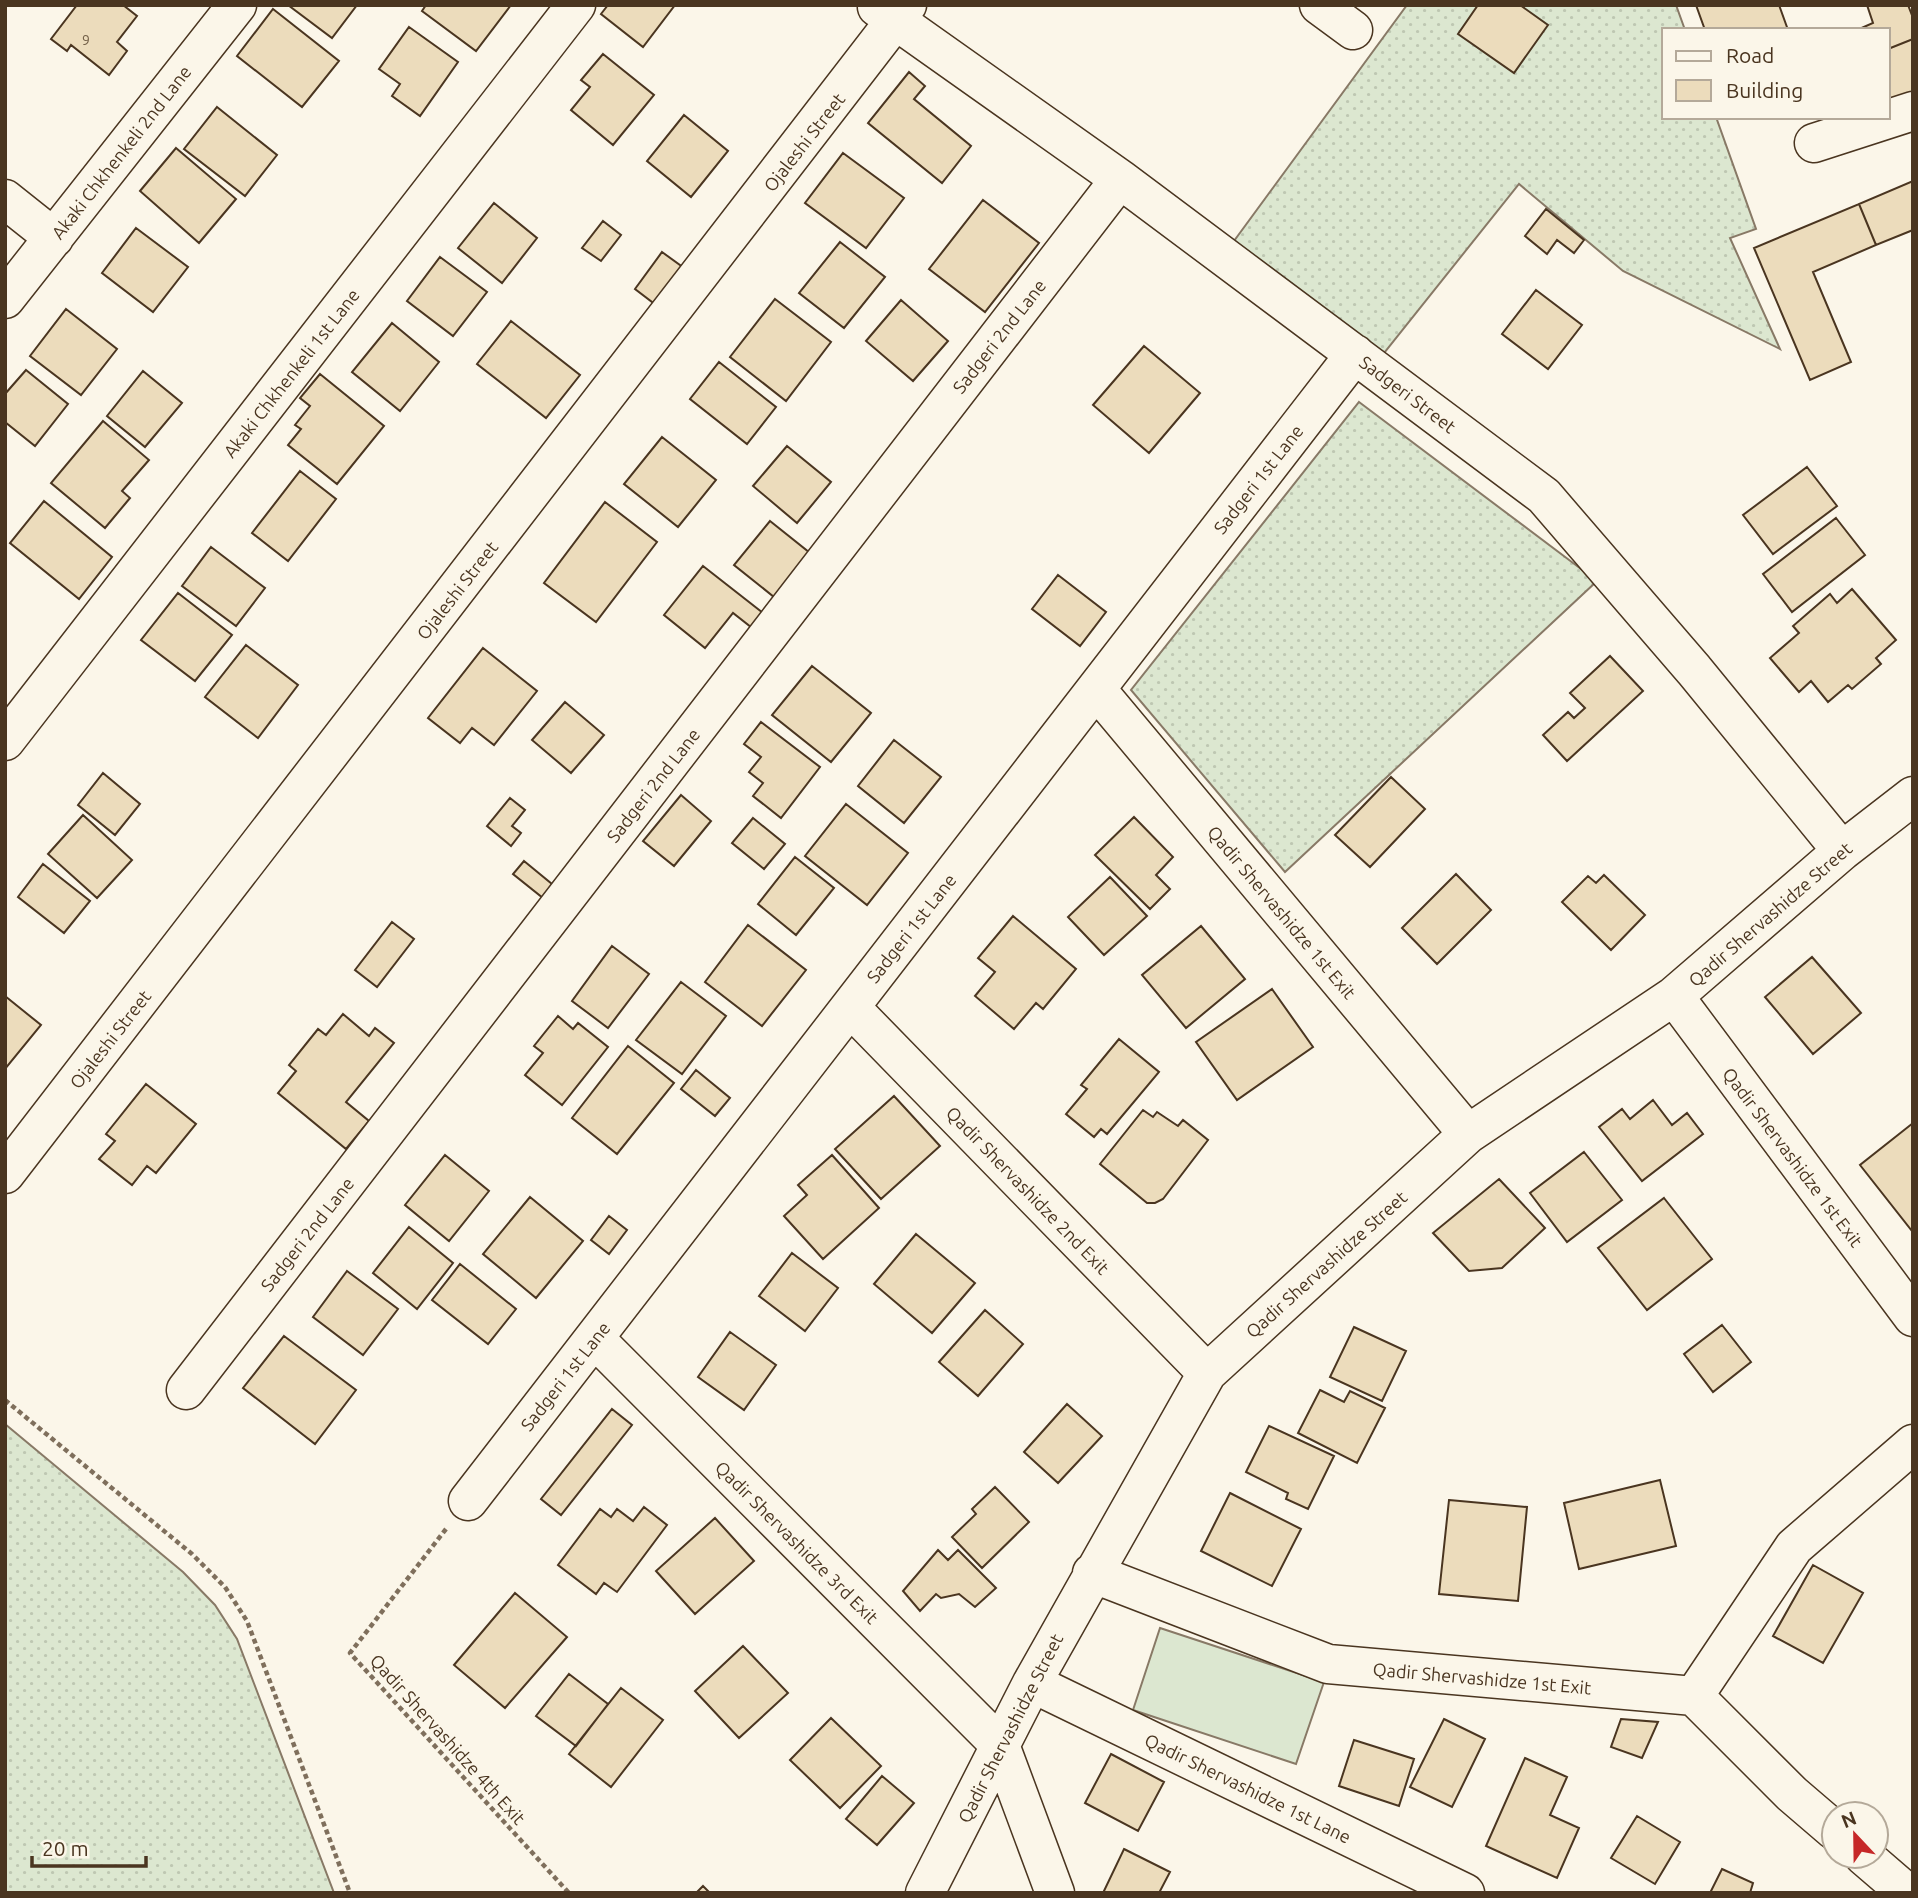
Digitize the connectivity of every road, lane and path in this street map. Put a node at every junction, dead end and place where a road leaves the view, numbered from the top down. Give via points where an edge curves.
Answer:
1 (237, 5) edge
2 (576, 5) edge
3 (1318, 5) edge
4 (893, 11) edge
5 (1353, 30) dead end
6 (1913, 111) edge
7 (1889, 119) edge
8 (1890, 119) edge
9 (1814, 144) dead end
10 (1120, 179) junction
11 (5, 199) edge
12 (54, 238) junction
13 (5, 299) edge
14 (1355, 354) junction
15 (1096, 689) junction
16 (5, 741) edge
17 (1913, 796) edge
18 (1842, 851) junction
19 (1674, 996) junction
20 (850, 1007) junction
21 (1468, 1134) junction
22 (5, 1174) edge
23 (1913, 1317) edge
24 (594, 1338) junction
25 (1207, 1373) junction
26 (186, 1390) dead end
27 (5, 1400) edge
28 (1913, 1444) edge
29 (468, 1501) joint
30 (1092, 1573) junction
31 (1032, 1683) junction
32 (1694, 1696) junction
33 (1000, 1745) junction
34 (1820, 1818) edge
35 (1880, 1870) edge
36 (350, 1893) edge
37 (569, 1893) edge
38 (925, 1893) edge
39 (1055, 1893) edge
40 (1465, 1893) edge
41 (1907, 1893) edge

1 - 12 street, Akaki Chkhenkeli 2nd Lane
2 - 16 street, Akaki Chkhenkeli 1st Lane
3 - 5 street
4 - 10 street, Sadgeri Street
4 - 22 street, Ojaleshi Street
6 - 8 street
7 - 9 street
10 - 14 street, Sadgeri Street
10 - 26 street, Sadgeri 2nd Lane
11 - 12 street
12 - 13 street, Akaki Chkhenkeli 2nd Lane
14 - 15 street, Sadgeri 1st Lane
14 - 18 street, Sadgeri Street via 1544,496
15 - 20 street, Sadgeri 1st Lane
15 - 21 street, Qadir Shervashidze 1st Exit
17 - 18 street, Qadir Shervashidze Street
18 - 19 street, Qadir Shervashidze Street
19 - 21 street, Qadir Shervashidze Street
19 - 23 street, Qadir Shervashidze 1st Exit
20 - 24 street, Sadgeri 1st Lane
20 - 25 street, Qadir Shervashidze 2nd Exit
21 - 25 street, Qadir Shervashidze Street
24 - 29 street, Sadgeri 1st Lane
24 - 33 street, Qadir Shervashidze 3rd Exit
25 - 30 street, Qadir Shervashidze Street
27 - 36 path via 192,1554 225,1587 247,1621
28 - 32 street via 1794,1547
29 - 37 path, Qadir Shervashidze 4th Exit via 350,1653
30 - 31 street, Qadir Shervashidze Street
30 - 32 street, Qadir Shervashidze 1st Exit via 1328,1664
31 - 33 street, Qadir Shervashidze Street
31 - 40 street, Qadir Shervashidze 1st Lane
32 - 34 street
33 - 38 street, Qadir Shervashidze Street
33 - 39 street
35 - 41 street

